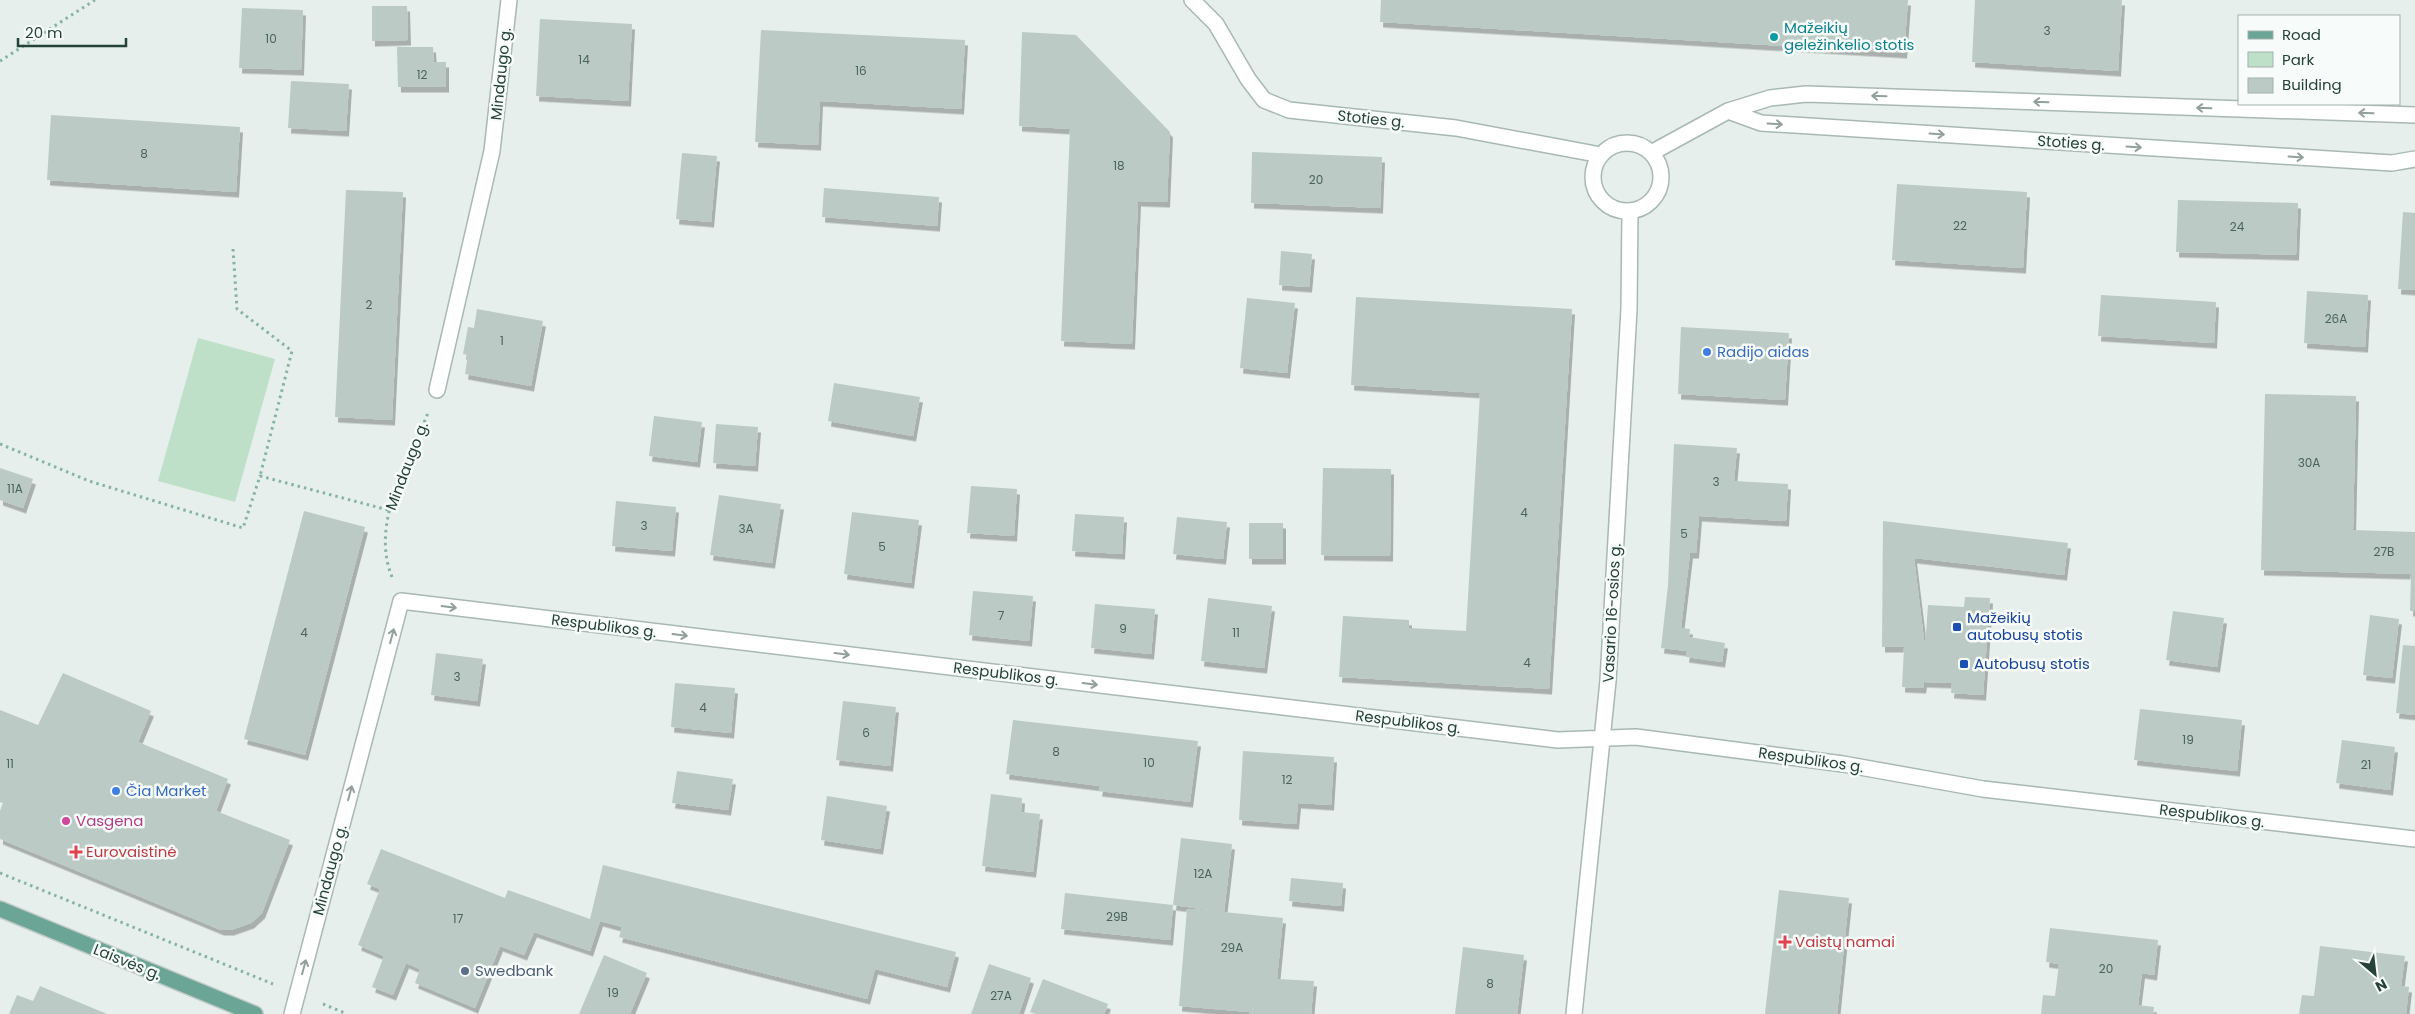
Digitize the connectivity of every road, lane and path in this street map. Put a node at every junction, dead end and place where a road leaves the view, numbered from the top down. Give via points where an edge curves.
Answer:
1 (95, 0) edge
2 (509, 0) edge
3 (1192, 0) edge
4 (0, 61) edge
5 (1728, 111) junction
6 (2415, 115) edge
7 (1651, 152) junction
8 (1601, 156) junction
9 (2415, 159) edge
10 (1630, 211) junction
11 (233, 250) dead end
12 (437, 390) joint
13 (0, 444) edge
14 (260, 476) junction
15 (388, 510) junction
16 (401, 601) junction
17 (1601, 739) junction
18 (2415, 839) edge
19 (0, 873) edge
20 (0, 909) edge
21 (297, 994) junction
22 (254, 1014) edge
23 (292, 1014) edge
24 (347, 1014) edge
25 (1574, 1014) edge

1 - 4 path
2 - 12 street, Mindaugo g. via 492,151
3 - 8 street, Stoties g. via 1216,24 1264,100 1288,110 1456,128
6 -> 5 street via 1806,94 1770,98
5 - 7 street
5 -> 9 street, Stoties g. via 1761,123 2392,163
7 - 8 street via 1631,143 1620,144
7 - 10 street via 1661,172 1657,193 1650,202
8 - 10 street via 1595,165 1595,188 1609,205
10 - 17 street, Vasario 16-osios g. via 1628,328 1608,681
11 - 14 path via 237,309 292,350
12 - 15 path, Mindaugo g.
13 - 14 path via 89,481 243,528
14 - 15 path
15 - 16 path, Mindaugo g. via 385,561
16 -> 17 street, Respublikos g. via 1558,740
21 -> 16 street, Mindaugo g.
17 - 18 street, Respublikos g. via 1636,737 1843,764 1983,789
17 - 25 street, Vasario 16-osios g.
19 - 21 path
20 - 22 main road, Laisvės g.
21 - 23 street, Mindaugo g.
21 - 24 path

